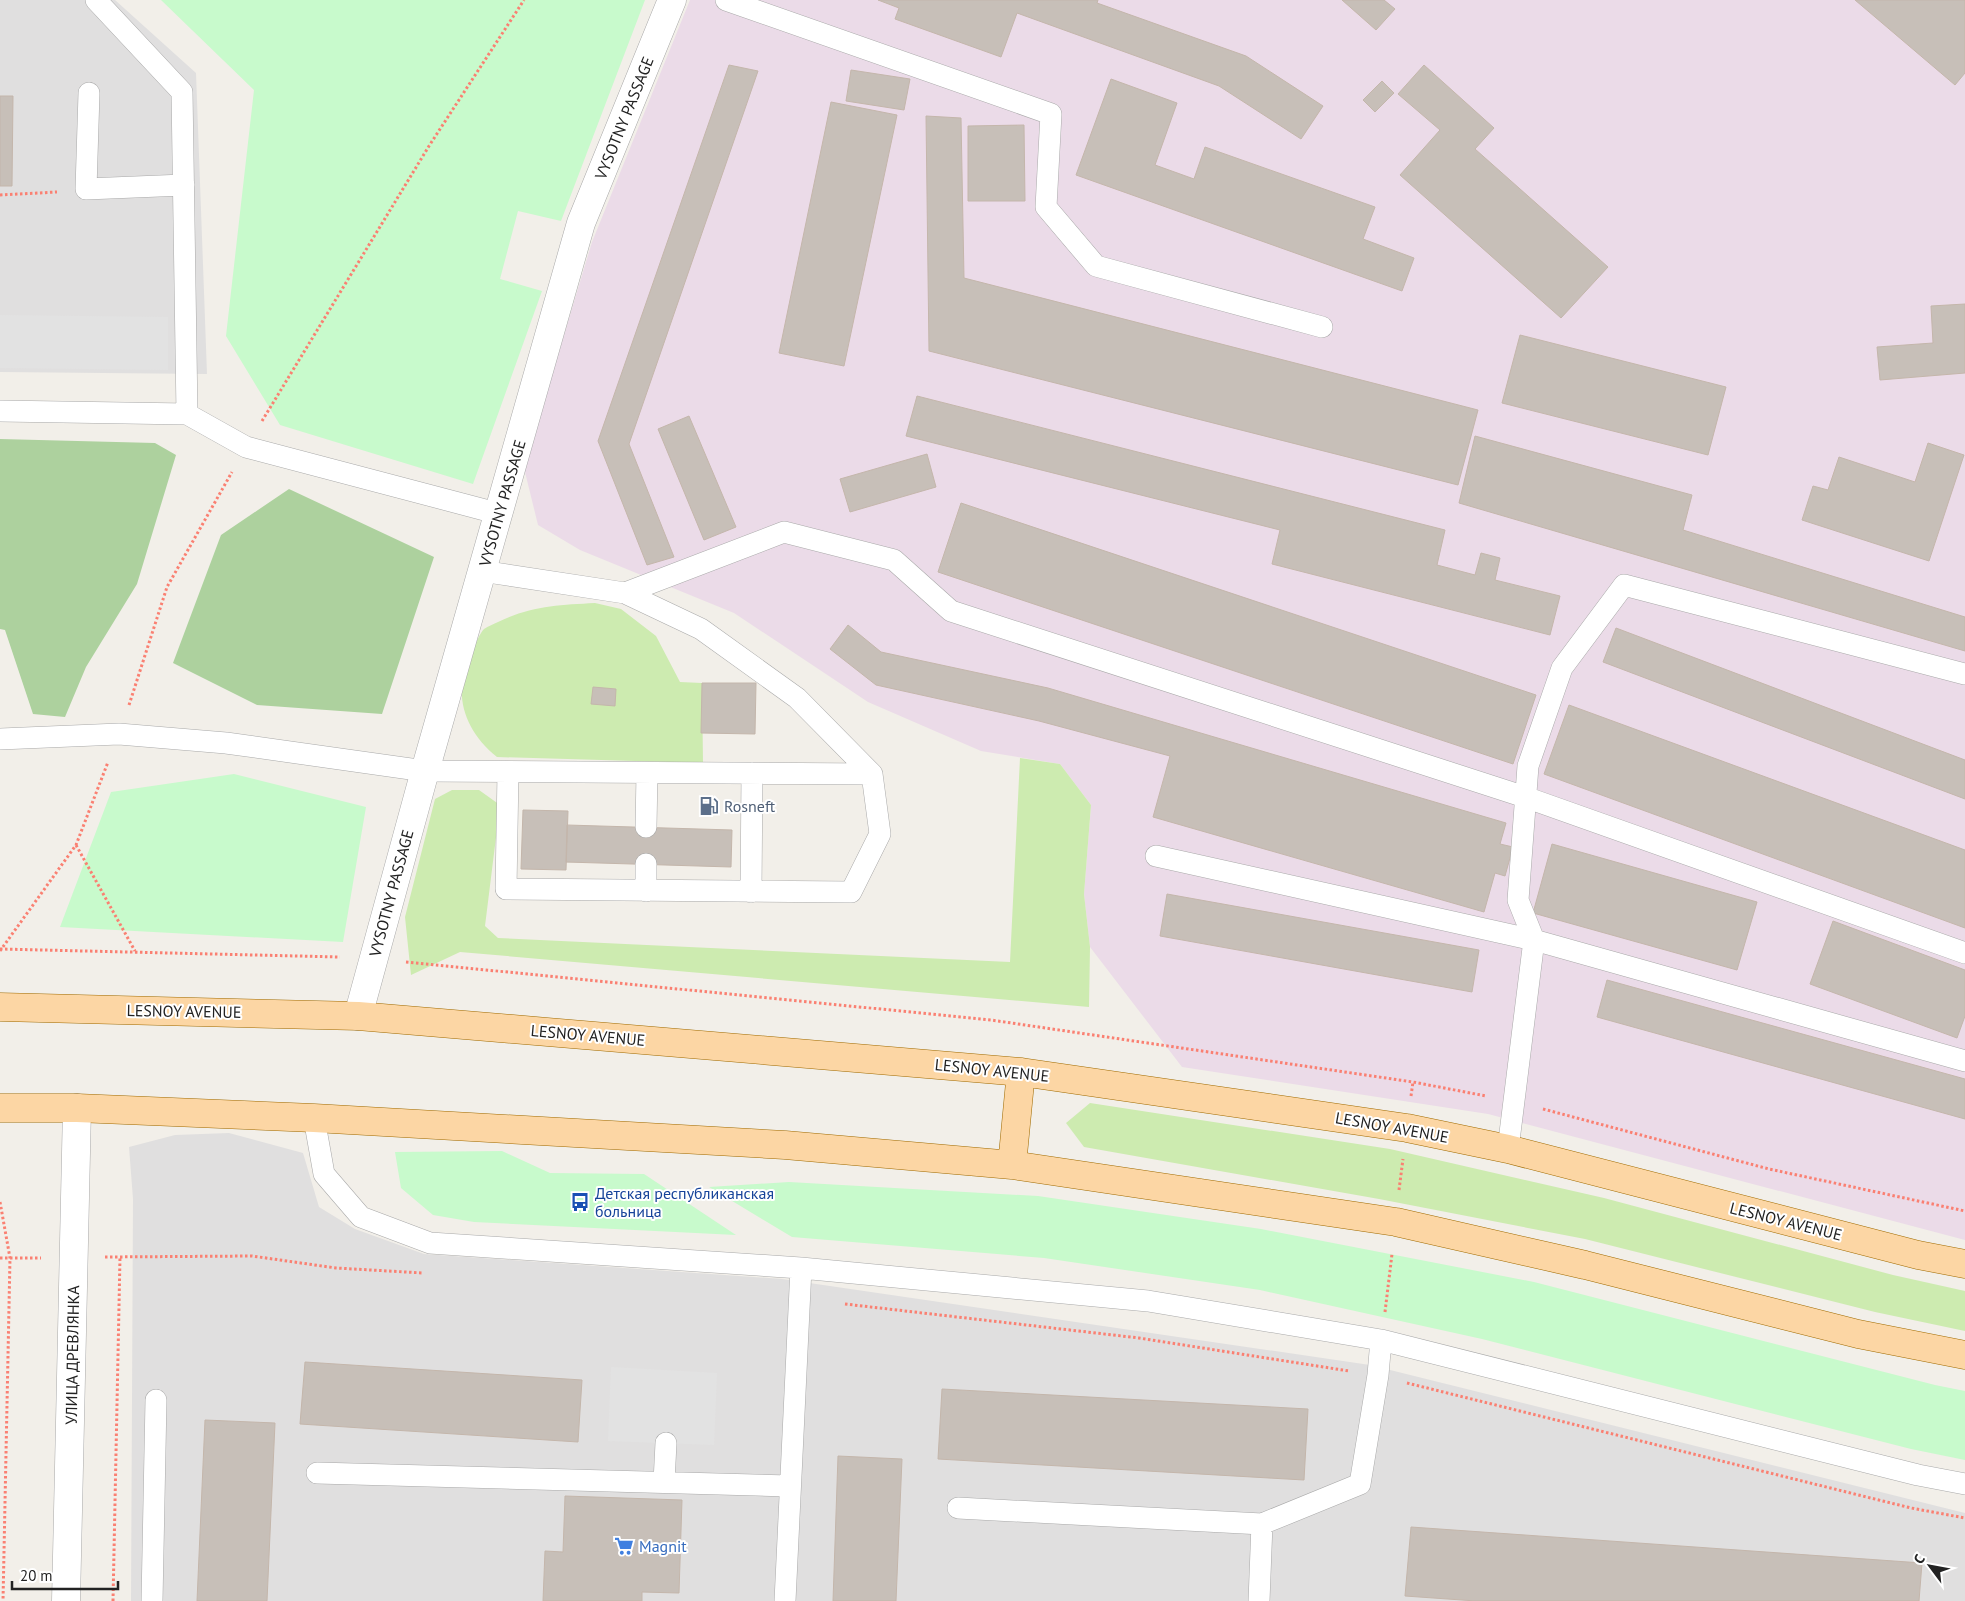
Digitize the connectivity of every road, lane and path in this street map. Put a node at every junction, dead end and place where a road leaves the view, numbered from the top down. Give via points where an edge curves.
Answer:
1 (96, 0) edge
2 (672, 0) edge
3 (726, 0) edge
4 (89, 93) dead end
5 (184, 185) junction
6 (48, 192) dead end
7 (0, 195) edge
8 (1322, 327) dead end
9 (0, 411) edge
10 (187, 414) junction
11 (500, 514) junction
12 (481, 571) junction
13 (625, 593) junction
14 (1965, 674) edge
15 (0, 739) edge
16 (425, 771) junction
17 (508, 772) junction
18 (647, 773) junction
19 (752, 774) junction
20 (872, 774) junction
21 (1526, 797) junction
22 (646, 827) dead end
23 (76, 845) dead end
24 (1156, 856) dead end
25 (646, 864) dead end
26 (646, 891) junction
27 (751, 892) junction
28 (1534, 940) junction
29 (135, 952) dead end
30 (1965, 953) edge
31 (0, 1007) edge
32 (358, 1016) junction
33 (1965, 1061) edge
34 (1021, 1072) junction
35 (0, 1108) edge
36 (77, 1108) junction
37 (314, 1118) junction
38 (1508, 1149) junction
39 (1012, 1164) junction
40 (0, 1202) edge
41 (74, 1257) junction
42 (120, 1257) junction
43 (0, 1258) edge
44 (10, 1258) junction
45 (1965, 1264) edge
46 (801, 1268) junction
47 (425, 1274) dead end
48 (799, 1299) junction
49 (1381, 1340) junction
50 (1965, 1355) edge
51 (1378, 1376) junction
52 (156, 1400) dead end
53 (666, 1443) dead end
54 (317, 1473) dead end
55 (664, 1482) junction
56 (1965, 1484) edge
57 (788, 1486) junction
58 (958, 1508) dead end
59 (1965, 1518) edge
60 (1262, 1524) junction
61 (3, 1601) edge
62 (66, 1601) edge
63 (113, 1601) edge
64 (152, 1601) edge
65 (785, 1601) edge
66 (1259, 1601) edge

1 - 5 lane via 182,92
2 - 11 street, VYSOTNY PASSAGE via 581,223
3 - 8 lane via 1051,114 1046,207 1096,266
4 - 5 lane via 86,189
5 - 10 lane
6 - 7 path
9 - 10 lane
10 - 11 lane via 246,447
11 - 12 street, VYSOTNY PASSAGE
12 - 13 lane
12 - 16 street, VYSOTNY PASSAGE
13 - 20 lane via 701,629 789,693
13 - 21 lane via 784,532 894,560 951,611
14 - 21 lane via 1624,585 1562,668 1528,766
15 - 16 lane via 119,734 226,743
16 - 17 lane
16 - 32 street, VYSOTNY PASSAGE
17 - 18 lane
17 - 26 lane via 506,890
18 - 19 lane
18 - 22 lane
19 - 20 lane
19 - 27 lane
20 - 27 lane via 880,834 851,892
21 - 28 lane via 1518,900
21 - 30 lane
23 - 29 path
24 - 28 lane
25 - 26 lane
26 - 27 lane
28 - 33 lane
28 - 38 lane
31 - 32 main road, LESNOY AVENUE
32 - 34 main road, LESNOY AVENUE
34 - 38 main road, LESNOY AVENUE via 1407,1128
34 - 39 main road
35 - 36 main road
36 - 37 main road
36 - 41 street, УЛИЦА ДРЕВЛЯНКА
37 - 39 main road via 785,1145
37 - 46 lane via 324,1174 361,1217 430,1243
38 - 45 main road, LESNOY AVENUE via 1918,1255
39 - 50 main road via 1396,1222 1585,1265 1858,1334
40 - 44 path
41 - 42 path
41 - 44 path
41 - 62 street, УЛИЦА ДРЕВЛЯНКА
42 - 47 path via 252,1256 336,1268
42 - 63 path
43 - 44 path
44 - 61 path
46 - 48 lane
46 - 49 lane via 1148,1301
48 - 51 path via 1139,1338
48 - 57 lane
49 - 51 lane
49 - 56 lane via 1918,1475
51 - 59 path via 1911,1508
51 - 60 lane via 1360,1484
52 - 64 lane
53 - 55 lane
54 - 55 lane
55 - 57 lane
57 - 65 lane
58 - 60 lane
60 - 66 lane

